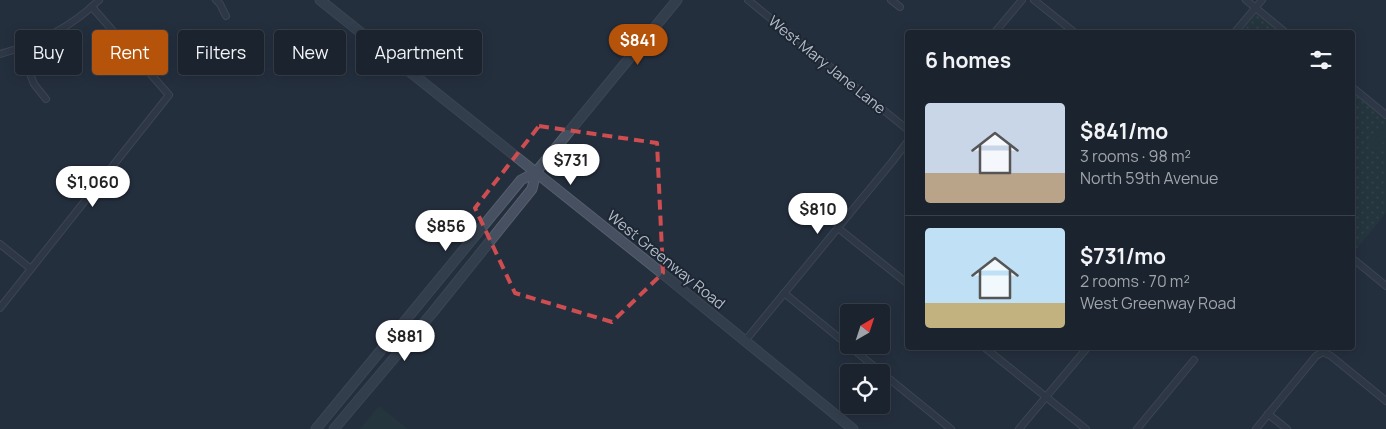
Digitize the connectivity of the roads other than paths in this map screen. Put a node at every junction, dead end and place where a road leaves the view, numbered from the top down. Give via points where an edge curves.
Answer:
1 (99, 0) edge
2 (216, 0) edge
3 (320, 0) edge
4 (677, 0) edge
5 (748, 0) edge
6 (891, 0) edge
7 (1022, 0) edge
8 (1034, 0) edge
9 (1246, 0) edge
10 (1262, 0) edge
11 (756, 3) edge
12 (92, 7) junction
13 (900, 7) dead end
14 (1255, 8) junction
15 (226, 16) dead end
16 (60, 30) edge
17 (997, 30) edge
18 (1072, 30) edge
19 (1237, 30) edge
20 (1283, 30) edge
21 (15, 50) edge
22 (0, 54) edge
23 (30, 75) edge
24 (1355, 89) edge
25 (46, 99) dead end
26 (1386, 115) edge
27 (905, 127) edge
28 (905, 145) edge
29 (536, 172) junction
30 (838, 228) junction
31 (475, 236) junction
32 (0, 244) edge
33 (486, 245) junction
34 (1355, 260) edge
35 (31, 269) junction
36 (905, 281) edge
37 (436, 283) junction
38 (1386, 286) edge
39 (448, 293) junction
40 (784, 293) junction
41 (0, 308) edge
42 (745, 341) junction
43 (987, 350) edge
44 (1085, 350) edge
45 (1194, 360) dead end
46 (1046, 397) junction
47 (1386, 401) edge
48 (1268, 414) junction
49 (316, 429) edge
50 (334, 429) edge
51 (853, 429) edge
52 (951, 429) edge
53 (1019, 429) edge
54 (1086, 429) edge
55 (1137, 429) edge
56 (1256, 429) edge
57 (1287, 429) edge

1 - 12 street
2 - 15 street
3 - 29 main road, West Greenway Road
4 - 29 main road
5 - 11 street, West Mary Jane Lane
6 - 13 street
7 - 17 street
8 - 18 street
9 - 14 street
10 - 14 street
11 - 27 street, West Mary Jane Lane
12 - 16 street
12 - 35 street via 169,94
14 - 19 street
14 - 20 street
21 - 22 street
23 - 25 street
24 - 26 street
28 - 30 street
29 - 31 main road via 521,180
29 - 33 main road via 532,188
29 - 42 main road, West Greenway Road
30 - 36 street
30 - 40 street
31 - 33 main road
31 - 37 main road
32 - 35 street
33 - 39 main road
34 - 38 street
35 - 41 street
37 - 39 main road
37 - 49 main road
39 - 50 main road
40 - 42 street
40 - 52 street
42 - 51 main road, West Greenway Road
43 - 46 street
44 - 46 street
45 - 55 street
46 - 53 street
46 - 54 street
47 - 48 street via 1323,352 1316,356
48 - 56 street
48 - 57 street

